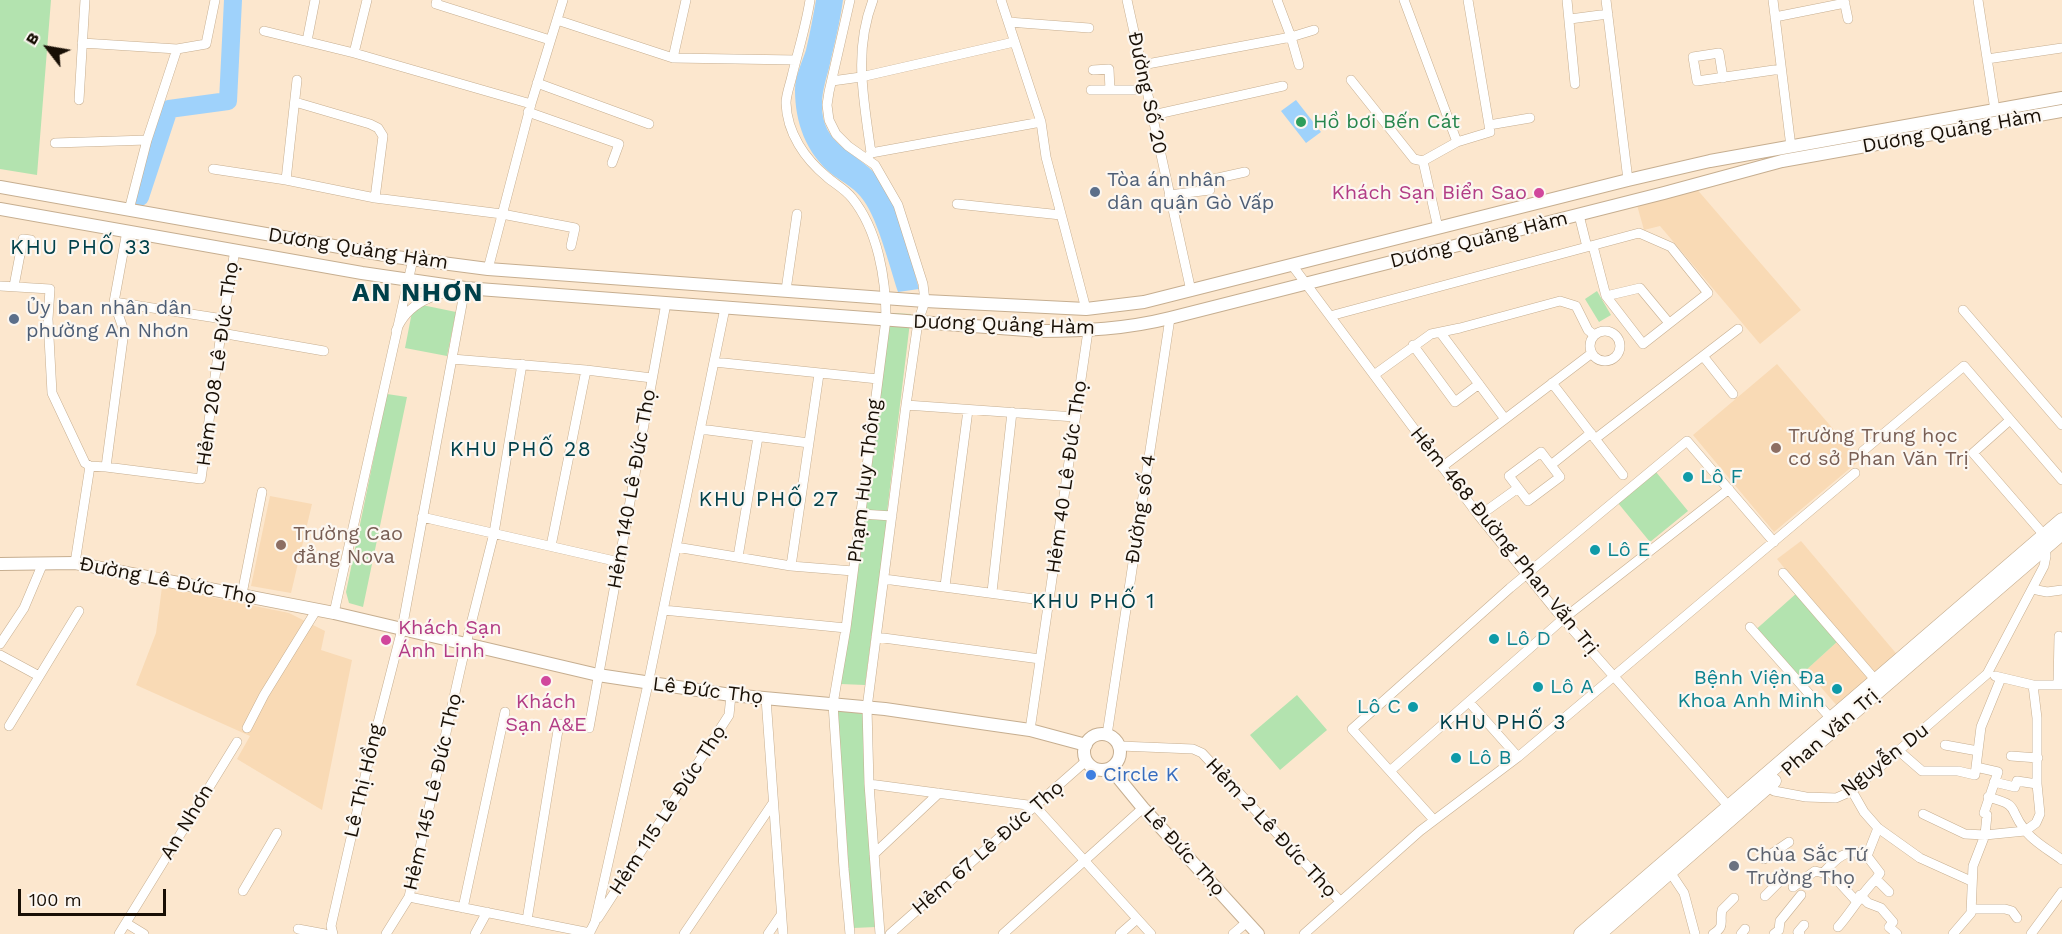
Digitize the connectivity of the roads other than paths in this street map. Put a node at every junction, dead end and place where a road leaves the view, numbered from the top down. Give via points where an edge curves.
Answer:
1 (86, 0) edge
2 (215, 0) edge
3 (315, 0) edge
4 (367, 0) edge
5 (437, 0) edge
6 (563, 0) edge
7 (686, 0) edge
8 (810, 0) edge
9 (850, 0) edge
10 (873, 0) edge
11 (1001, 0) edge
12 (1127, 0) edge
13 (1276, 0) edge
14 (1404, 0) edge
15 (1468, 0) edge
16 (1567, 0) edge
17 (1606, 0) edge
18 (1773, 0) edge
19 (1978, 0) edge
20 (1845, 2) edge
21 (1608, 14) junction
22 (1775, 17) junction
23 (1570, 19) junction
24 (1848, 19) dead end
25 (557, 20) junction
26 (1008, 22) junction
27 (1089, 28) dead end
28 (1314, 30) dead end
29 (264, 31) dead end
30 (1291, 37) junction
31 (550, 40) junction
32 (307, 41) junction
33 (1014, 42) junction
34 (82, 43) junction
35 (2062, 48) edge
36 (177, 49) junction
37 (354, 53) junction
38 (673, 57) junction
39 (1987, 59) junction
40 (796, 60) junction
41 (1142, 64) junction
42 (1299, 65) dead end
43 (1781, 69) junction
44 (1093, 70) dead end
45 (861, 77) junction
46 (1723, 78) dead end
47 (297, 80) dead end
48 (1351, 80) dead end
49 (832, 81) junction
50 (537, 83) junction
51 (1575, 84) dead end
52 (1283, 86) dead end
53 (1091, 90) dead end
54 (1110, 90) junction
55 (1147, 90) junction
56 (2062, 98) edge
57 (79, 100) dead end
58 (295, 102) junction
59 (530, 108) junction
60 (1995, 110) junction
61 (2062, 111) edge
62 (1152, 116) junction
63 (1530, 118) dead end
64 (1041, 122) junction
65 (649, 124) dead end
66 (1489, 125) junction
67 (147, 140) junction
68 (1457, 142) junction
69 (55, 143) dead end
70 (1792, 153) junction
71 (869, 155) junction
72 (1423, 161) junction
73 (612, 163) dead end
74 (213, 169) dead end
75 (1245, 172) dead end
76 (286, 180) junction
77 (1628, 180) junction
78 (0, 187) edge
79 (1169, 195) junction
80 (375, 198) junction
81 (957, 204) dead end
82 (0, 209) edge
83 (129, 210) junction
84 (502, 214) junction
85 (797, 214) dead end
86 (1061, 215) junction
87 (1579, 215) junction
88 (1438, 228) junction
89 (128, 231) junction
90 (31, 240) dead end
91 (571, 246) dead end
92 (1590, 246) junction
93 (235, 250) junction
94 (413, 259) junction
95 (1292, 265) junction
96 (488, 268) junction
97 (408, 280) junction
98 (1306, 284) junction
99 (0, 286) edge
100 (14, 286) junction
101 (465, 288) junction
102 (786, 290) junction
103 (1191, 291) junction
104 (1606, 296) junction
105 (886, 298) junction
106 (925, 301) junction
107 (114, 302) junction
108 (666, 303) junction
109 (725, 308) junction
110 (1086, 309) junction
111 (1963, 310) dead end
112 (1330, 316) junction
113 (1170, 318) junction
114 (223, 319) junction
115 (886, 320) junction
116 (918, 322) junction
117 (1669, 323) junction
118 (1630, 327) junction
119 (1738, 329) dead end
120 (1088, 331) junction
121 (396, 332) junction
122 (1440, 332) junction
123 (221, 333) junction
124 (1594, 335) junction
125 (1616, 336) junction
126 (1413, 345) junction
127 (324, 351) dead end
128 (1592, 353) junction
129 (1703, 356) junction
130 (452, 359) junction
131 (714, 362) junction
132 (522, 364) junction
133 (586, 370) junction
134 (819, 374) junction
135 (1374, 375) junction
136 (652, 378) junction
137 (878, 378) junction
138 (1552, 383) junction
139 (1479, 384) junction
140 (1733, 394) dead end
141 (906, 405) junction
142 (968, 410) junction
143 (1012, 412) junction
144 (1075, 417) junction
145 (1505, 418) junction
146 (2010, 420) junction
147 (2062, 425) edge
148 (700, 429) junction
149 (758, 436) junction
150 (1593, 436) junction
151 (809, 443) junction
152 (1863, 452) dead end
153 (1551, 465) junction
154 (90, 466) junction
155 (1442, 467) junction
156 (106, 468) junction
157 (1855, 473) dead end
158 (1623, 475) dead end
159 (2062, 480) edge
160 (1518, 488) junction
161 (1729, 489) junction
162 (262, 492) dead end
163 (861, 514) junction
164 (892, 516) junction
165 (1479, 516) junction
166 (422, 517) junction
167 (2062, 520) edge
168 (494, 533) junction
169 (2062, 533) edge
170 (2045, 541) junction
171 (1774, 542) junction
172 (551, 546) junction
173 (676, 547) junction
174 (738, 557) junction
175 (619, 562) junction
176 (43, 563) junction
177 (75, 563) junction
178 (0, 564) edge
179 (792, 566) junction
180 (854, 571) junction
181 (1783, 573) dead end
182 (1526, 574) junction
183 (884, 579) junction
184 (945, 586) junction
185 (2032, 589) junction
186 (2062, 590) edge
187 (992, 592) junction
188 (242, 594) junction
189 (1049, 601) junction
190 (317, 609) junction
191 (663, 610) junction
192 (79, 611) dead end
193 (334, 613) junction
194 (1563, 619) junction
195 (1750, 627) dead end
196 (846, 628) junction
197 (402, 629) junction
198 (2059, 636) dead end
199 (876, 637) junction
200 (0, 644) edge
201 (466, 645) junction
202 (0, 655) edge
203 (1040, 659) junction
204 (1987, 674) junction
205 (598, 675) junction
206 (39, 676) junction
207 (1614, 676) junction
208 (2001, 678) junction
209 (648, 684) junction
210 (1879, 684) junction
211 (2033, 684) junction
212 (2060, 685) edge
213 (731, 694) junction
214 (766, 698) junction
215 (1469, 702) junction
216 (833, 704) junction
217 (867, 708) junction
218 (505, 712) dead end
219 (1834, 723) junction
220 (9, 726) dead end
221 (247, 728) dead end
222 (1030, 730) junction
223 (1107, 735) junction
224 (237, 742) dead end
225 (1086, 745) junction
226 (1945, 745) dead end
227 (1120, 746) junction
228 (1899, 751) junction
229 (1978, 752) junction
230 (2011, 756) dead end
231 (1518, 757) junction
232 (2038, 758) junction
233 (1086, 761) junction
234 (1111, 769) junction
235 (1390, 771) junction
236 (1975, 771) junction
237 (1994, 782) junction
238 (1764, 783) junction
239 (869, 784) junction
240 (2037, 784) junction
241 (1852, 791) junction
242 (939, 793) junction
243 (1988, 797) junction
244 (773, 803) junction
245 (1035, 806) junction
246 (1143, 808) junction
247 (1733, 811) junction
248 (1923, 814) dead end
249 (1434, 820) junction
250 (1878, 828) junction
251 (2025, 831) junction
252 (277, 833) dead end
253 (1985, 835) junction
254 (1789, 842) dead end
255 (873, 854) junction
256 (1867, 856) junction
257 (1764, 859) dead end
258 (2062, 860) edge
259 (1085, 861) junction
260 (1827, 869) junction
261 (1670, 872) junction
262 (1785, 876) dead end
263 (1876, 879) junction
264 (1971, 881) junction
265 (1793, 887) dead end
266 (243, 891) dead end
267 (1889, 892) dead end
268 (2062, 892) edge
269 (1801, 895) dead end
270 (1766, 896) dead end
271 (409, 897) junction
272 (1734, 897) dead end
273 (1859, 899) junction
274 (1340, 902) junction
275 (463, 908) junction
276 (1971, 909) junction
277 (487, 912) junction
278 (781, 915) junction
279 (2017, 918) dead end
280 (1137, 919) junction
281 (527, 920) junction
282 (596, 922) junction
283 (1247, 922) junction
284 (126, 923) junction
285 (1838, 927) dead end
286 (298, 929) dead end
287 (589, 933) edge
288 (1779, 933) edge
289 (119, 934) edge
290 (144, 934) edge
291 (325, 934) edge
292 (333, 934) edge
293 (386, 934) edge
294 (475, 934) edge
295 (684, 934) edge
296 (768, 934) edge
297 (783, 934) edge
298 (850, 934) edge
299 (880, 934) edge
300 (890, 934) edge
301 (1003, 934) edge
302 (1120, 934) edge
303 (1150, 934) edge
304 (1233, 934) edge
305 (1258, 934) edge
306 (1304, 934) edge
307 (1581, 934) edge
308 (1599, 934) edge
309 (1695, 934) edge
310 (1713, 934) edge
311 (1897, 934) edge
312 (1953, 934) edge
313 (2031, 934) edge

1 - 34 street
2 - 36 street via 206,44
3 - 32 street
4 - 37 street
5 - 31 street via 436,4
6 - 25 street
7 - 38 street
8 - 40 street, Phạm Huy Thông
9 - 49 street
10 - 45 street via 865,21
11 - 26 street
12 - 41 street, Đường Số 20
13 - 30 street
14 - 68 street
15 - 66 street
16 - 23 street
17 - 21 street
18 - 22 street
19 - 39 street
20 - 22 street
20 - 24 street
21 - 23 street
21 - 77 street
22 - 43 street
23 - 51 street
25 - 31 street
25 - 38 street
26 - 27 street
26 - 33 street
28 - 30 street
29 - 32 street
30 - 41 street
30 - 42 street
31 - 50 street
32 - 37 street
33 - 45 street
33 - 64 street
34 - 36 street
34 - 57 street
35 - 39 street
36 - 67 street
37 - 59 street
38 - 40 street
39 - 60 street
40 - 105 street, Phạm Huy Thông via 786,102 795,137 807,159 858,206 877,252
41 - 55 street, Đường Số 20
43 - 46 street
43 - 70 street
44 - 54 street via 1109,69
45 - 49 street
45 - 71 street
47 - 58 street
48 - 72 street via 1414,159
49 - 71 street via 826,105 829,120 841,140
50 - 59 street
50 - 65 street
52 - 62 street
53 - 54 street
54 - 55 street
55 - 62 street, Đường Số 20
56 - 60 street, Dương Quảng Hàm
58 - 76 street
58 - 80 street via 378,128 383,136
59 - 73 street via 619,144
59 - 84 street
60 - 70 street, Dương Quảng Hàm
61 - 70 street, Dương Quảng Hàm
62 - 79 street, Đường Số 20
63 - 66 street
64 - 71 street
64 - 86 street
66 - 68 street via 1490,132
67 - 69 street
67 - 83 street
68 - 72 street
70 - 77 street, Dương Quảng Hàm via 1710,161
70 - 87 street, Dương Quảng Hàm
71 - 106 street via 900,211
72 - 88 street
74 - 76 street
75 - 79 street via 1209,180 1210,190
76 - 80 street
77 - 88 street, Dương Quảng Hàm
78 - 83 street, Dương Quảng Hàm
79 - 103 street, Đường Số 20
80 - 84 street
81 - 86 street
82 - 89 street, Dương Quảng Hàm
83 - 94 street, Dương Quảng Hàm
84 - 91 street via 575,228
84 - 96 street
85 - 102 street
86 - 110 street
87 - 92 street
87 - 98 street, Dương Quảng Hàm
88 - 95 street, Dương Quảng Hàm
89 - 93 street, Dương Quảng Hàm
89 - 107 street
90 - 100 street via 23,239
92 - 104 street
92 - 112 street
92 - 117 street via 1639,233 1671,247 1708,293
93 - 97 street, Dương Quảng Hàm
93 - 114 street, Hẻm 208 Lê Đức Thọ
94 - 96 street, Dương Quảng Hàm
94 - 97 street
95 - 98 street, Hẻm 468 Đường Phan Văn Trị
95 - 103 street, Dương Quảng Hàm
96 - 102 street, Dương Quảng Hàm
97 - 101 street, Dương Quảng Hàm
97 - 121 street
98 - 112 street, Hẻm 468 Đường Phan Văn Trị
98 - 113 street, Dương Quảng Hàm
99 - 100 street
100 - 154 street via 50,289 52,393 85,463
101 - 108 street, Dương Quảng Hàm
101 - 121 street via 419,302 403,317
101 - 130 street, Lê Thị Hồng
102 - 105 street, Dương Quảng Hàm
103 - 110 street, Dương Quảng Hàm
104 - 117 street via 1640,288
104 - 118 street
105 - 106 street, Dương Quảng Hàm
105 - 115 street, Phạm Huy Thông
106 - 110 street, Dương Quảng Hàm
106 - 116 street, Phạm Huy Thông
107 - 114 street
107 - 156 street via 124,331
108 - 109 street, Dương Quảng Hàm
108 - 136 street, Hẻm 140 Lê Đức Thọ
109 - 115 street, Dương Quảng Hàm
109 - 131 street
110 - 120 street
111 - 147 street
112 - 135 street, Hẻm 468 Đường Phan Văn Trị
113 - 120 street, Dương Quảng Hàm
113 - 223 street, Đường số 4
114 - 123 street, Hẻm 208 Lê Đức Thọ
115 - 116 street, Dương Quảng Hàm
115 - 137 street, Phạm Huy Thông
116 - 120 street, Dương Quảng Hàm
116 - 141 street, Phạm Huy Thông
117 - 118 street via 1643,344
118 - 125 street
119 - 129 street
120 - 144 street, Hẻm 40 Lê Đức Thọ
121 - 193 street
122 - 124 street via 1560,300 1576,306
122 - 126 street
122 - 139 street
123 - 127 street
123 - 156 street, Hẻm 208 Lê Đức Thọ via 201,478
124 - 125 street via 1603,331
124 - 128 street
125 - 128 street via 1619,346 1612,358 1603,360
126 - 135 street
126 - 139 street via 1455,402
128 - 138 street
129 - 140 street
129 - 150 street
130 - 132 street
130 - 166 street, Lê Thị Hồng
131 - 134 street
131 - 148 street
132 - 133 street
132 - 168 street, Hẻm 145 Lê Đức Thọ
133 - 136 street
133 - 172 street
134 - 137 street
134 - 151 street
135 - 155 street, Hẻm 468 Đường Phan Văn Trị
136 - 175 street, Hẻm 140 Lê Đức Thọ
137 - 163 street, Phạm Huy Thông
138 - 145 street
138 - 150 street
139 - 145 street
141 - 142 street
141 - 164 street, Phạm Huy Thông
142 - 143 street
142 - 184 street
143 - 144 street
143 - 187 street
144 - 189 street, Hẻm 40 Lê Đức Thọ
145 - 155 street
146 - 152 street via 1964,366
146 - 159 street
146 - 170 street via 1973,453
148 - 149 street
148 - 173 street
149 - 151 street
149 - 174 street
150 - 153 street
150 - 158 street
151 - 179 street
153 - 160 street via 1560,477 1528,501
153 - 160 street via 1541,452 1509,476
154 - 156 street
154 - 177 street
155 - 165 street, Hẻm 468 Đường Phan Văn Trị
157 - 171 street
160 - 165 street
161 - 171 street
161 - 182 street via 1687,441
161 - 194 street
162 - 188 street
163 - 164 street
163 - 180 street, Phạm Huy Thông
164 - 183 street, Phạm Huy Thông
165 - 182 street, Hẻm 468 Đường Phan Văn Trị
166 - 168 street
166 - 197 street, Lê Thị Hồng
167 - 170 main road, Phan Văn Trị
168 - 172 street
168 - 201 street, Hẻm 145 Lê Đức Thọ
169 - 170 main road, Phan Văn Trị
170 - 185 street via 2044,566
170 - 210 main road, Phan Văn Trị
171 - 207 street
172 - 175 street
173 - 174 street
173 - 191 street
174 - 179 street
175 - 205 street, Hẻm 140 Lê Đức Thọ
176 - 177 street, Đường Lê Đức Thọ
176 - 178 street, Đường Lê Đức Thọ
176 - 200 street via 24,609
177 - 188 street, Đường Lê Đức Thọ
179 - 180 street
180 - 196 street, Phạm Huy Thông
181 - 210 street
182 - 194 street, Hẻm 468 Đường Phan Văn Trị
182 - 235 street via 1352,729
183 - 184 street
183 - 199 street, Phạm Huy Thông
184 - 187 street
185 - 186 street
185 - 204 street
187 - 189 street
188 - 190 street, Đường Lê Đức Thọ
189 - 203 street, Hẻm 40 Lê Đức Thọ
190 - 193 street, Đường Lê Đức Thọ
190 - 221 street
191 - 196 street
191 - 209 street
192 - 206 street
193 - 197 street, Lê Đức Thọ
194 - 207 street, Hẻm 468 Đường Phan Văn Trị
194 - 215 street
195 - 219 street
196 - 216 street, Phạm Huy Thông
197 - 201 street, Lê Đức Thọ
197 - 292 street, Lê Thị Hồng via 346,859 331,926
198 - 212 street
199 - 203 street
199 - 217 street, Phạm Huy Thông
201 - 205 street, Lê Đức Thọ
201 - 271 street, Hẻm 145 Lê Đức Thọ
202 - 206 street
203 - 222 street, Hẻm 40 Lê Đức Thọ
204 - 208 street
204 - 228 street, Nguyễn Du
205 - 209 street, Lê Đức Thọ
205 - 281 street, Hẻm 140 Lê Đức Thọ via 589,728 559,723
206 - 220 street
207 - 231 street
207 - 247 street, Hẻm 468 Đường Phan Văn Trị
208 - 211 street
208 - 229 street via 1981,727
209 - 213 street, Lê Đức Thọ
209 - 282 street
210 - 219 main road, Phan Văn Trị
211 - 212 street
211 - 232 street
213 - 214 street, Lê Đức Thọ
213 - 282 street, Hẻm 115 Lê Đức Thọ via 729,715
214 - 216 street, Lê Đức Thọ
214 - 244 street
215 - 231 street
215 - 235 street
216 - 217 street, Lê Đức Thọ
216 - 298 street, Phạm Huy Thông
217 - 222 street, Lê Đức Thọ
217 - 239 street, Phạm Huy Thông
218 - 275 street
219 - 238 main road, Phan Văn Trị
222 - 225 street, Lê Đức Thọ
223 - 225 street via 1095,736
223 - 227 street
224 - 284 street, An Nhơn
225 - 233 street
226 - 229 street
227 - 234 street via 1118,762
227 - 274 street, Hẻm 2 Lê Đức Thọ via 1193,749 1202,753
228 - 236 street via 1922,771
228 - 241 street, Nguyễn Du
229 - 236 street
230 - 232 street
231 - 249 street
232 - 240 street
233 - 234 street via 1094,769
233 - 245 street, Hẻm 67 Lê Đức Thọ
234 - 246 street, Lê Đức Thọ
235 - 249 street
236 - 237 street via 1998,772
237 - 240 street via 2015,787 2017,781
237 - 243 street
238 - 241 street, Nguyễn Du via 1774,791 1806,797 1836,798
238 - 247 main road, Phan Văn Trị
239 - 242 street
239 - 255 street, Phạm Huy Thông
240 - 251 street via 2040,814
241 - 250 street
242 - 245 street
242 - 255 street
243 - 251 street via 2007,802
243 - 253 street
244 - 278 street
244 - 295 street
245 - 259 street
245 - 300 street, Hẻm 67 Lê Đức Thọ
246 - 259 street
246 - 283 street, Lê Đức Thọ
247 - 261 main road, Phan Văn Trị
247 - 307 main road, Phan Văn Trị
248 - 253 street via 1965,834
249 - 274 street
250 - 256 street
250 - 264 street via 1920,858
251 - 253 street
251 - 258 street
252 - 266 street
253 - 264 street
254 - 257 street
255 - 299 street, Phạm Huy Thông
256 - 260 street via 1841,854
256 - 263 street via 1880,873
259 - 280 street
259 - 301 street
260 - 265 street via 1823,873 1815,871
260 - 273 street
261 - 308 main road, Phan Văn Trị
261 - 309 street via 1684,893
262 - 270 street
263 - 267 street
263 - 273 street
264 - 276 street
268 - 313 street
269 - 288 street via 1780,921
271 - 275 street
271 - 293 street, Hẻm 145 Lê Đức Thọ
272 - 310 street via 1722,910 1720,930
273 - 285 street
273 - 311 street via 1881,908 1893,922 1888,927
274 - 306 street, Hẻm 2 Lê Đức Thọ
275 - 277 street
276 - 279 street via 2005,909
276 - 312 street
277 - 281 street
277 - 294 street
278 - 296 street
278 - 297 street
280 - 302 street
280 - 303 street
281 - 287 street
282 - 287 street
283 - 304 street
283 - 305 street, Lê Đức Thọ
284 - 289 street, An Nhơn
284 - 290 street
286 - 291 street

